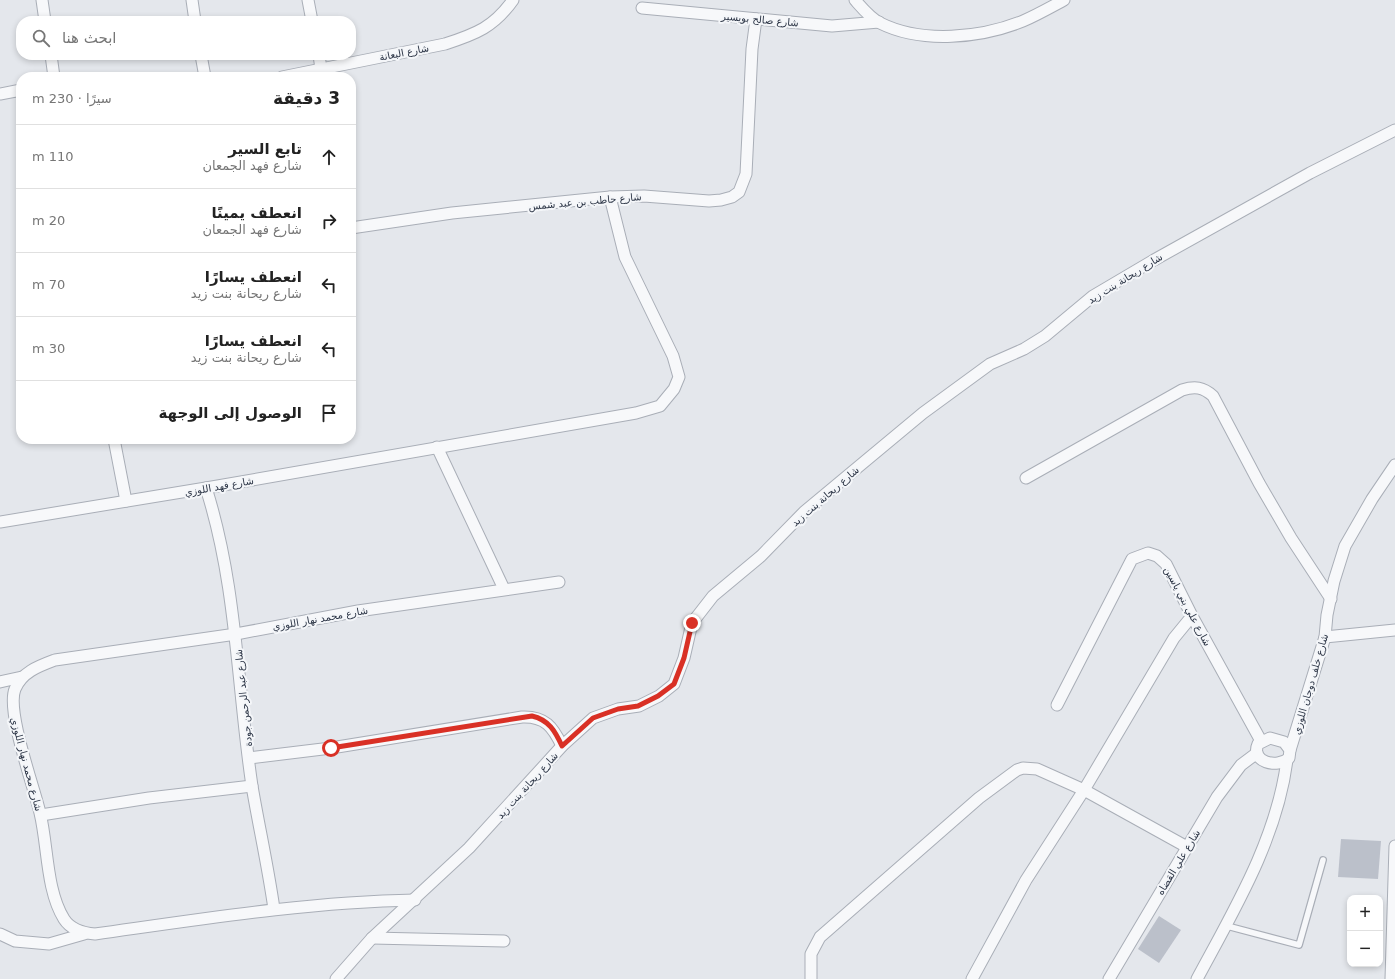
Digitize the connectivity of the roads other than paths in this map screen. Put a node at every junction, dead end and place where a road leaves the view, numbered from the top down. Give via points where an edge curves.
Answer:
1 (42, 0) edge
2 (192, 0) edge
3 (308, 0) edge
4 (513, 0) edge
5 (855, 0) edge
6 (1064, 0) edge
7 (642, 8) dead end
8 (45, 16) edge
9 (194, 16) edge
10 (311, 16) edge
11 (756, 19) junction
12 (879, 22) junction
13 (52, 60) edge
14 (202, 60) edge
15 (320, 60) edge
16 (321, 69) junction
17 (53, 72) edge
18 (204, 72) edge
19 (306, 72) edge
20 (16, 91) edge
21 (0, 94) edge
22 (1395, 130) edge
23 (610, 197) junction
24 (356, 227) edge
25 (115, 444) edge
26 (437, 447) junction
27 (1395, 465) edge
28 (1026, 478) dead end
29 (206, 488) junction
30 (126, 501) junction
31 (0, 522) edge
32 (559, 582) dead end
33 (504, 589) junction
34 (1331, 599) junction
35 (1192, 616) junction
36 (1395, 630) edge
37 (236, 634) junction
38 (1325, 637) junction
39 (22, 677) junction
40 (0, 682) edge
41 (1057, 705) dead end
42 (1261, 741) junction
43 (562, 746) junction
44 (1257, 753) junction
45 (1288, 755) junction
46 (249, 758) junction
47 (252, 786) junction
48 (1084, 790) junction
49 (41, 815) junction
50 (1395, 846) edge
51 (1187, 847) junction
52 (1323, 860) dead end
53 (415, 900) junction
54 (274, 908) junction
55 (1227, 926) junction
56 (0, 934) edge
57 (84, 934) junction
58 (372, 938) junction
59 (504, 941) dead end
60 (336, 979) edge
61 (811, 979) edge
62 (972, 979) edge
63 (1109, 979) edge
64 (1197, 979) edge
65 (1390, 979) edge

1 - 8 street
2 - 9 street
3 - 10 street
4 - 16 street, شارع البعانة via 503,14 476,34 445,44
5 - 12 street
6 - 12 street via 1023,21 965,35 920,35 894,29
7 - 11 street, شارع صالح بويسير
11 - 12 street, شارع صالح بويسير via 832,26
11 - 23 street, شارع حاطب بن عبد شمس via 752,49 746,174 739,192 732,197 709,201 644,196
13 - 17 street
14 - 18 street
15 - 16 street
16 - 19 street, شارع البعانة
20 - 21 street
22 - 43 street, شارع ريحانة بنت زيد via 1310,173 1100,292 1045,336 1024,349 990,364 923,413 804,512 761,556 713,596 692,623 684,658 674,684 638,706 618,709 593,718
23 - 24 street, شارع حاطب بن عبد شمس via 452,212
23 - 26 street, شارع فهد اللوزي via 625,257 673,356 679,378 674,389 660,406 636,413
25 - 30 street
26 - 29 street, شارع فهد اللوزي
26 - 33 street
27 - 34 street, شارع خلف دوجان اللوزي via 1345,546
28 - 34 street via 1182,390 1194,387 1206,390 1213,396 1290,538
29 - 30 street, شارع فهد اللوزي
29 - 37 street, شارع عبد الرحمن جودة via 223,553
30 - 31 street, شارع فهد اللوزي
32 - 33 street, شارع محمد نهار اللوزي
33 - 37 street, شارع محمد نهار اللوزي via 358,611
34 - 38 street, شارع خلف دوجان اللوزي
35 - 41 street, شارع علي بني ياسين via 1166,564 1157,556 1148,553 1132,559
35 - 42 street, شارع علي بني ياسين
35 - 48 street via 1174,638
36 - 38 street
37 - 39 street, شارع محمد نهار اللوزي via 55,660 35,668
37 - 46 street, شارع عبد الرحمن جودة
38 - 45 street, شارع خلف دوجان اللوزي
39 - 40 street
39 - 49 street, شارع محمد نهار اللوزي via 14,690 14,712
42 - 44 street via 1257,746
42 - 45 street via 1278,739 1286,744
43 - 46 street via 551,726 537,718 522,717 331,748
43 - 53 street, شارع ريحانة بنت زيد via 469,848
44 - 45 street via 1262,760 1272,764 1281,764
44 - 51 street, شارع علي القضاه via 1231,776
45 - 55 street, شارع خلف دوجان اللوزي via 1274,820
46 - 47 street, شارع عبد الرحمن جودة
47 - 49 street via 149,798
47 - 54 street, شارع عبد الرحمن جودة
48 - 51 street
48 - 61 street via 1037,769 1023,768 1010,774 820,937 811,954
48 - 62 street via 1026,880
49 - 57 street, شارع محمد نهار اللوزي via 59,909 65,920
50 - 65 street
51 - 63 street, شارع علي القضاه
52 - 55 lane via 1300,945
53 - 54 street via 342,902
53 - 58 street, شارع ريحانة بنت زيد
54 - 57 street
55 - 64 street, شارع خلف دوجان اللوزي
56 - 57 street via 15,941 49,944
58 - 59 street
58 - 60 street, شارع ريحانة بنت زيد

